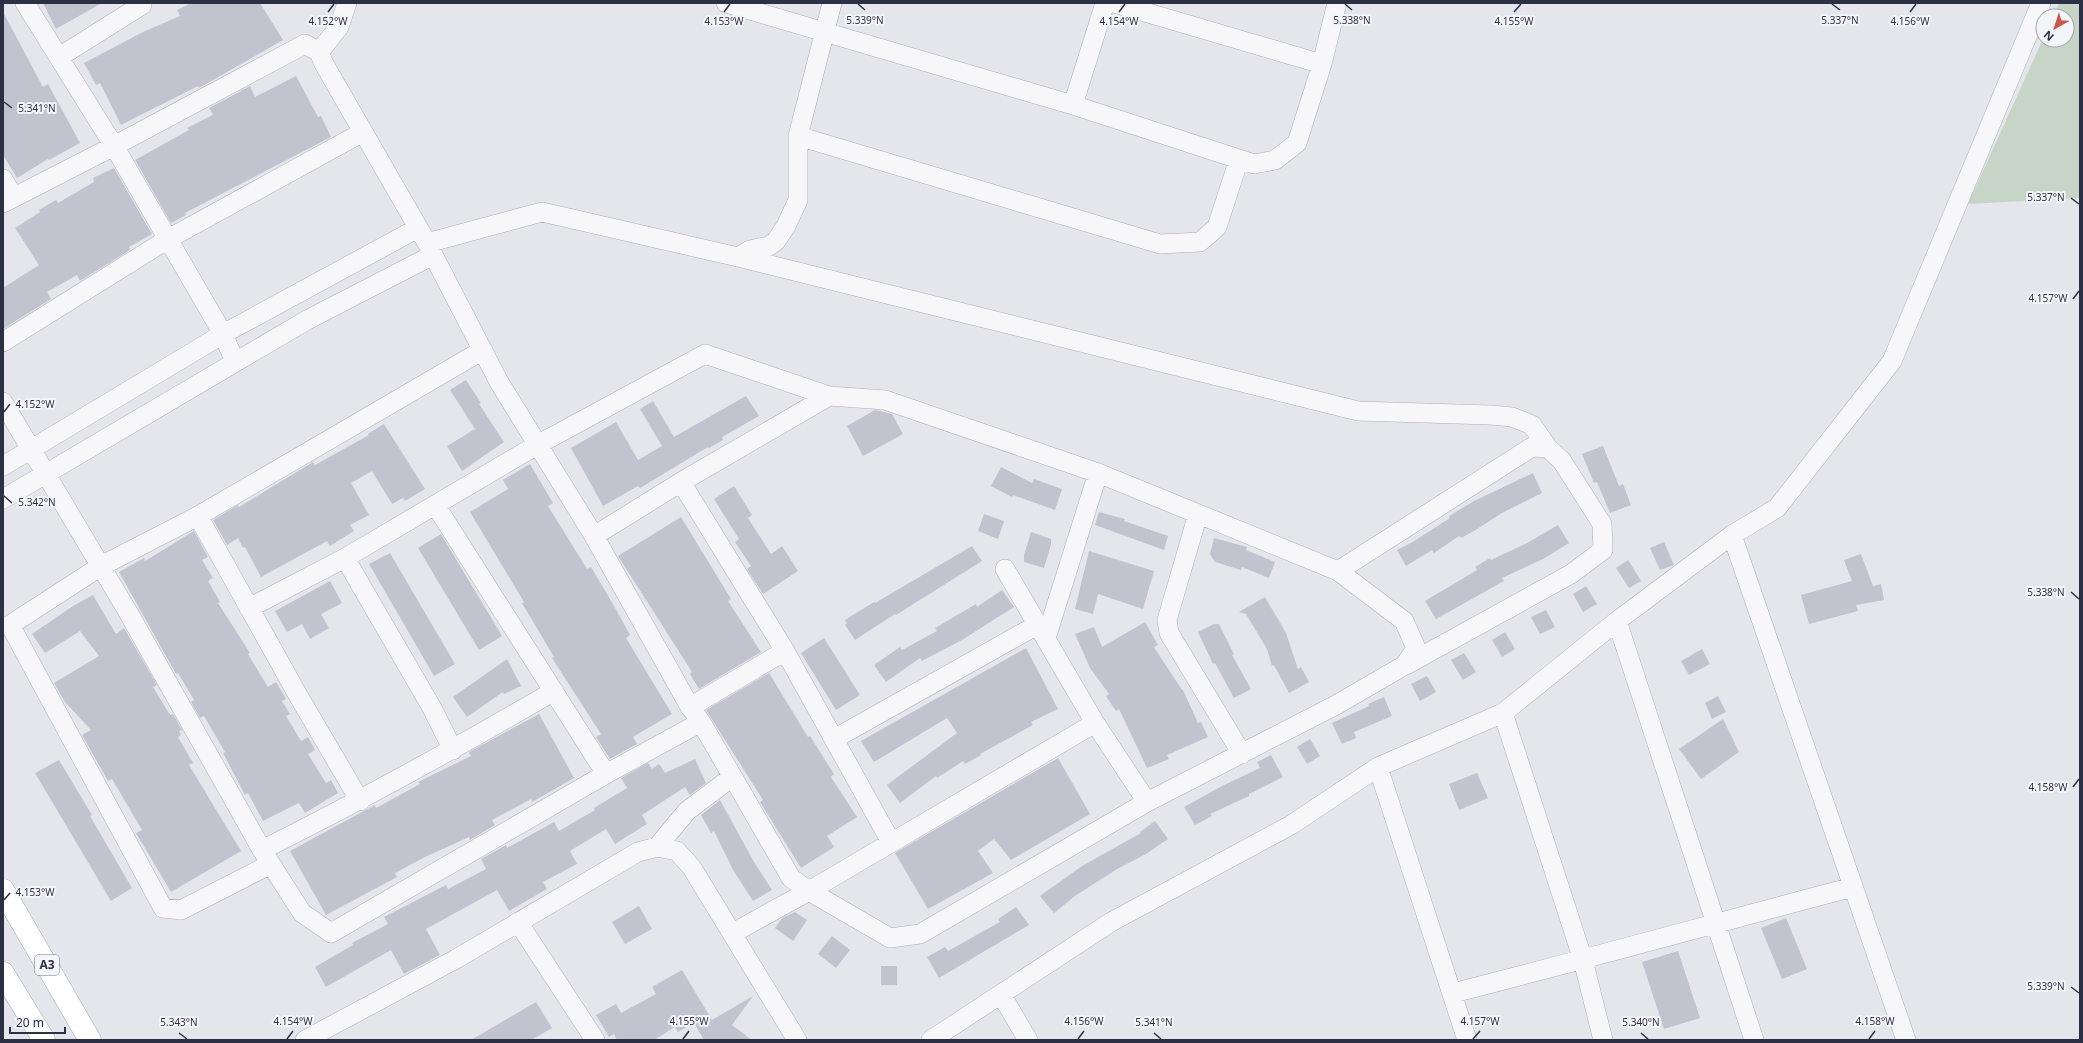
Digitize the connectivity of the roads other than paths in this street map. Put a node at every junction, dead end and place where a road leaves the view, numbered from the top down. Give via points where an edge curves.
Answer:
1 (25, 3) edge
2 (347, 3) edge
3 (726, 3) edge
4 (832, 3) edge
5 (1105, 3) edge
6 (1114, 3) edge
7 (1337, 3) edge
8 (2041, 3) edge
9 (143, 4) edge
10 (823, 32) junction
11 (319, 52) junction
12 (59, 57) junction
13 (1322, 64) junction
14 (1074, 105) junction
15 (363, 132) junction
16 (798, 136) junction
17 (114, 146) junction
18 (1239, 160) junction
19 (3, 179) edge
20 (8, 200) edge
21 (168, 239) junction
22 (426, 242) junction
23 (738, 257) junction
24 (223, 334) junction
25 (3, 342) edge
26 (482, 350) junction
27 (235, 362) junction
28 (829, 396) junction
29 (3, 402) edge
30 (537, 445) junction
31 (31, 448) junction
32 (1548, 448) junction
33 (3, 466) edge
34 (1098, 473) junction
35 (47, 474) junction
36 (681, 482) junction
37 (3, 499) edge
38 (436, 506) junction
39 (1198, 514) junction
40 (198, 516) junction
41 (1732, 535) junction
42 (594, 536) junction
43 (345, 558) junction
44 (101, 566) junction
45 (1005, 569) dead end
46 (1338, 571) junction
47 (249, 608) junction
48 (1617, 621) junction
49 (1042, 632) junction
50 (785, 651) junction
51 (1405, 665) junction
52 (554, 691) junction
53 (690, 707) junction
54 (1503, 713) junction
55 (701, 722) junction
56 (1095, 723) junction
57 (834, 740) junction
58 (453, 750) junction
59 (1242, 754) junction
60 (1378, 767) junction
61 (606, 774) junction
62 (732, 777) junction
63 (360, 801) junction
64 (1147, 802) junction
65 (890, 842) junction
66 (657, 847) junction
67 (267, 857) junction
68 (1853, 887) junction
69 (3, 890) edge
70 (809, 891) junction
71 (518, 922) junction
72 (1716, 922) junction
73 (733, 933) junction
74 (1583, 960) junction
75 (3, 973) edge
76 (1453, 993) junction
77 (1001, 994) junction
78 (44, 1040) edge
79 (90, 1040) edge
80 (305, 1040) edge
81 (595, 1040) edge
82 (797, 1040) edge
83 (931, 1040) edge
84 (1028, 1040) edge
85 (1467, 1040) edge
86 (1603, 1040) edge
87 (1754, 1040) edge
88 (1906, 1040) edge

1 - 12 street
2 - 11 street via 339,27
3 - 10 street
4 - 10 street
5 - 14 street
6 - 13 street
7 - 13 street
8 - 41 street via 1892,362 1776,508
9 - 12 street
10 - 14 street
10 - 16 street
11 - 15 street
11 - 17 street via 305,44
12 - 17 street
13 - 18 street via 1298,143 1275,160 1254,164
14 - 18 street
15 - 21 street
15 - 22 street
16 - 18 street via 1160,244 1200,242 1217,227
16 - 23 street via 798,200 786,226 776,241 769,246 750,250
17 - 20 street
17 - 21 street
19 - 20 street
21 - 24 street
21 - 25 street
22 - 23 street via 542,212
22 - 24 street
22 - 26 street
22 - 27 street via 307,320
23 - 32 street via 1358,411 1512,417 1532,425
24 - 27 street
24 - 31 street
26 - 30 street
26 - 40 street
27 - 35 street
28 - 30 street via 705,354
28 - 34 street via 885,400
28 - 36 street
29 - 31 street
30 - 38 street
30 - 42 street
31 - 33 street
31 - 35 street
32 - 46 street via 1532,447
32 - 51 street via 1562,461 1602,524 1603,550 1571,574
34 - 39 street
34 - 49 street
35 - 37 street
35 - 44 street
36 - 42 street
36 - 50 street
38 - 43 street
38 - 52 street
39 - 46 street
39 - 59 street via 1167,620 1169,633
40 - 44 street
40 - 47 street
41 - 48 street
41 - 68 street
42 - 53 street
43 - 47 street
43 - 58 street via 432,708
44 - 67 street
44 - 67 street via 10,626 152,889 163,908 181,910
45 - 49 street
46 - 51 street via 1404,621 1416,648
47 - 63 street
48 - 54 street
48 - 72 street
49 - 56 street
49 - 57 street
50 - 53 street
50 - 57 street
51 - 59 street via 1336,705
52 - 58 street
52 - 61 street
53 - 55 street
54 - 60 street
54 - 74 street
55 - 61 street
55 - 62 street
56 - 64 street
56 - 65 street
57 - 65 street
58 - 63 street
59 - 64 street
60 - 76 street
60 - 77 street via 1291,825 1111,922
61 - 67 street via 331,933 302,913
62 - 66 street via 688,811
62 - 70 street via 791,878
63 - 67 street
64 - 70 street via 920,934 890,938
65 - 70 street
66 - 71 street via 638,852
66 - 73 street via 677,851 692,868
68 - 72 street
68 - 88 street
69 - 79 main road, A3
70 - 73 street
71 - 80 street via 456,959
71 - 81 street
72 - 74 street
72 - 87 street
73 - 82 street
74 - 76 street
74 - 86 street
75 - 78 main road
76 - 85 street
77 - 83 street
77 - 84 street

